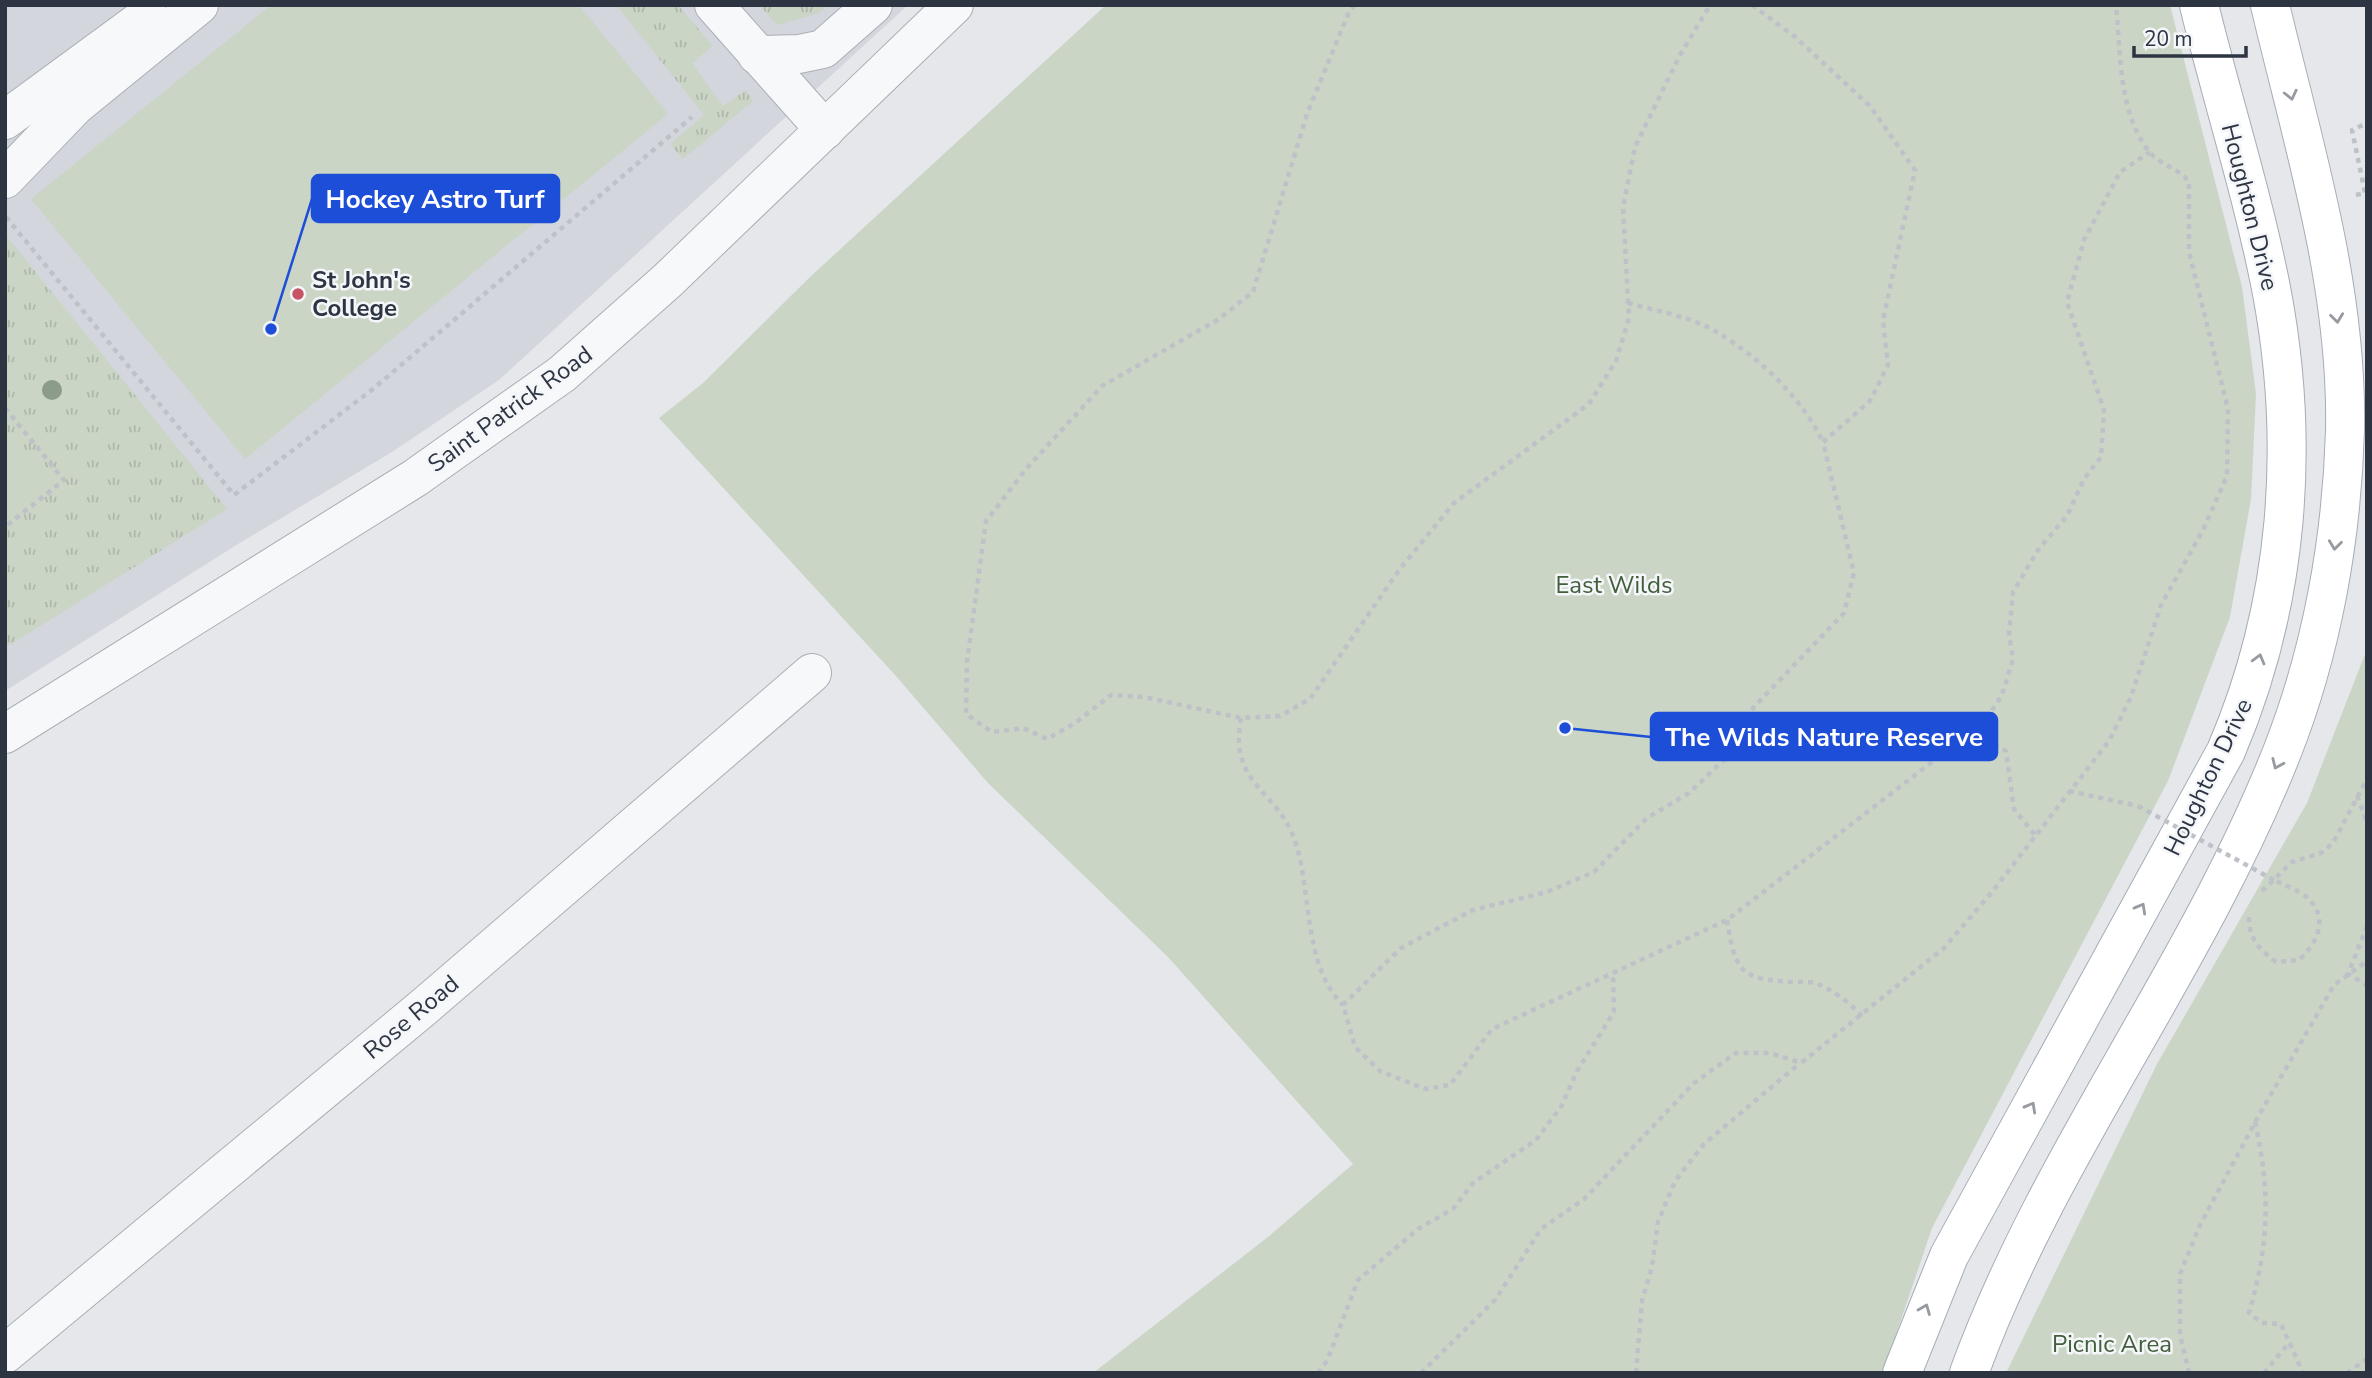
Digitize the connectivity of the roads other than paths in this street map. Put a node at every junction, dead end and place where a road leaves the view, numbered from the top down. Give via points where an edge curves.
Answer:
1 (161, 5) edge
2 (200, 5) edge
3 (715, 5) edge
4 (873, 5) edge
5 (954, 5) edge
6 (2199, 5) edge
7 (2270, 5) edge
8 (757, 55) junction
9 (5, 120) edge
10 (825, 130) junction
11 (5, 179) edge
12 (2356, 427) edge
13 (812, 674) dead end
14 (5, 734) edge
15 (5, 1354) edge
16 (1902, 1373) edge
17 (1969, 1373) edge

1 - 9 street
2 - 11 street via 75,106
3 - 8 street
4 - 8 street via 823,49
5 - 10 street, Saint Patrick Road
16 -> 6 main road, Houghton Drive via 1949,1256 2226,751 2245,708 2270,618 2287,494 2278,331 2242,164
7 -> 12 main road via 2328,254
8 - 10 street
10 - 14 street, Saint Patrick Road via 600,342 515,409 415,478
12 -> 17 main road via 2323,611 2282,752 2238,850 2018,1252
13 - 15 street, Rose Road via 425,1006

